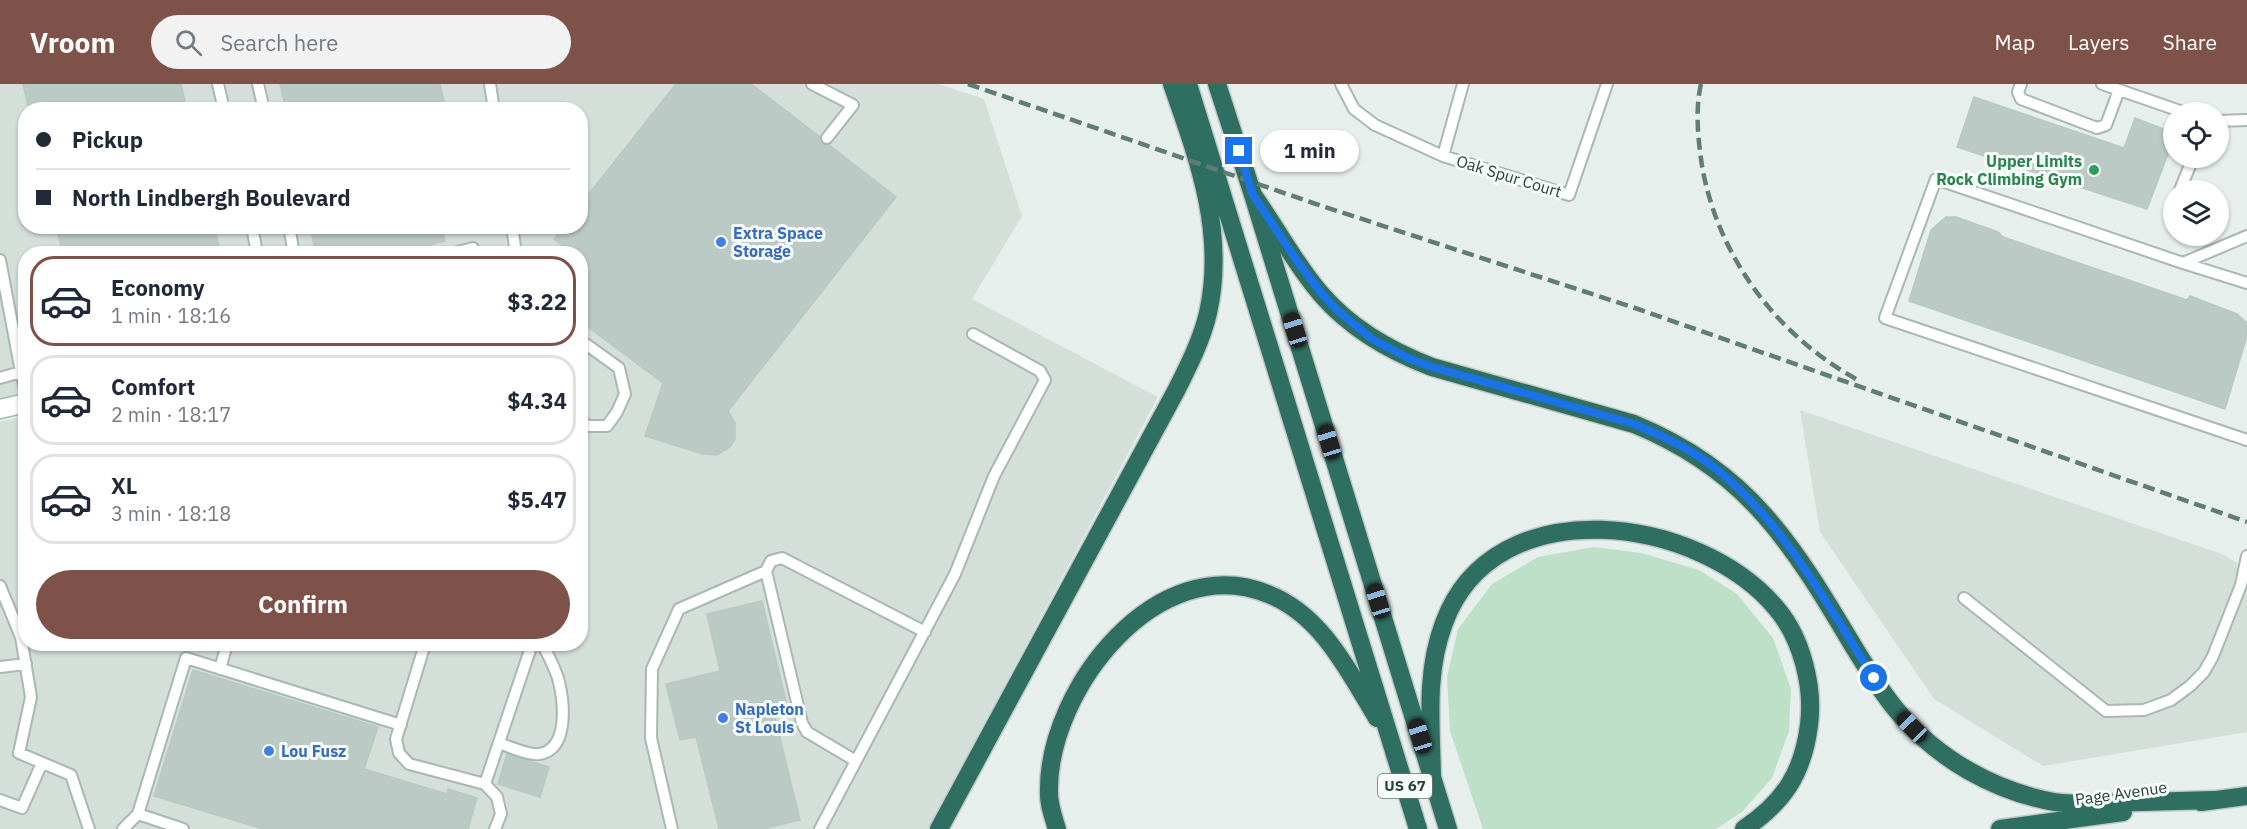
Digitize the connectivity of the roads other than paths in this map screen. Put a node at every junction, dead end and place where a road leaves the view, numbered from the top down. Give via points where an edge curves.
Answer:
1 (218, 84) edge
2 (258, 84) edge
3 (490, 84) edge
4 (812, 84) edge
5 (1172, 84) edge
6 (1188, 84) edge
7 (1217, 84) edge
8 (1341, 84) edge
9 (1463, 84) edge
10 (1607, 84) edge
11 (2021, 84) edge
12 (2102, 84) edge
13 (2119, 90) junction
14 (222, 102) edge
15 (262, 102) edge
16 (493, 102) edge
17 (2163, 105) edge
18 (2247, 120) edge
19 (2229, 121) edge
20 (827, 138) dead end
21 (1443, 156) junction
22 (1253, 195) junction
23 (2247, 237) edge
24 (0, 260) edge
25 (2183, 263) junction
26 (2247, 283) edge
27 (973, 334) dead end
28 (588, 346) edge
29 (18, 356) edge
30 (18, 373) edge
31 (0, 378) edge
32 (18, 405) edge
33 (0, 409) edge
34 (588, 426) edge
35 (2247, 440) edge
36 (2247, 556) edge
37 (766, 572) junction
38 (0, 586) edge
39 (1964, 598) dead end
40 (18, 630) edge
41 (925, 632) junction
42 (24, 651) edge
43 (225, 651) edge
44 (422, 651) edge
45 (530, 651) edge
46 (546, 651) edge
47 (26, 664) junction
48 (0, 668) edge
49 (220, 669) junction
50 (400, 725) junction
51 (1392, 742) junction
52 (499, 743) junction
53 (856, 761) junction
54 (42, 763) junction
55 (1432, 776) junction
56 (485, 784) junction
57 (2247, 796) edge
58 (0, 800) edge
59 (2213, 800) junction
60 (138, 814) junction
61 (89, 829) edge
62 (123, 829) edge
63 (183, 829) edge
64 (495, 829) edge
65 (672, 829) edge
66 (820, 829) edge
67 (939, 829) edge
68 (1057, 829) edge
69 (1418, 829) edge
70 (1448, 829) edge
71 (1744, 829) edge
72 (2000, 829) edge

1 - 14 lane
2 - 15 lane
3 - 16 lane
4 - 20 lane via 853,105
5 - 67 highway via 1211,211 1214,259 1209,312 1177,389
6 - 51 highway, US 67
7 - 22 highway, US 67
8 - 21 lane via 1354,109 1375,125
9 - 21 lane, Oak Spur Court
10 - 21 lane, Oak Spur Court via 1569,195
11 - 13 lane via 2021,99 2097,128 2106,125
12 - 13 lane
13 - 17 lane
18 - 19 lane
22 - 55 highway, US 67
22 - 59 highway via 1322,294 1372,339 1432,367 1634,424 1710,465 1766,517 1897,712 1945,756 1988,781 2055,802
23 - 25 lane
24 - 29 lane
25 - 26 lane
25 - 35 lane via 1936,179 1885,318
27 - 41 lane via 1040,370 1045,380 994,476 955,574
28 - 34 lane via 619,368 626,394 607,426
30 - 31 lane
32 - 33 street
36 - 39 lane via 2241,585 2204,672 2171,700 2144,710 2106,711
37 - 41 lane via 771,561 782,558
37 - 53 lane via 802,723 807,732
37 - 65 lane via 679,609 652,669 651,738
38 - 40 lane
41 - 53 lane
42 - 47 lane
43 - 49 lane
44 - 50 lane
45 - 52 lane
46 - 52 lane via 559,681 563,710 559,739 550,750 538,755
47 - 48 lane
47 - 54 lane via 32,696 19,753
49 - 50 lane
49 - 60 lane via 186,658
50 - 56 lane via 396,739 399,753 409,764
51 - 68 highway via 1335,651 1297,611 1253,589 1234,586 1194,590 1166,600 1124,629 1083,683 1053,751 1048,790
51 - 69 highway, US 67
52 - 56 lane
53 - 66 lane
54 - 58 lane via 22,808
54 - 61 lane via 71,775
55 - 70 highway, US 67
55 - 71 highway via 1432,665 1444,622 1467,582 1498,556 1537,537 1579,529 1628,532 1670,541 1716,560 1737,574 1778,610 1799,650 1810,695 1802,758 1781,797
56 - 64 lane via 497,797 501,814
57 - 59 highway, Page Avenue
59 - 72 highway, Page Avenue
60 - 62 lane
60 - 63 lane

